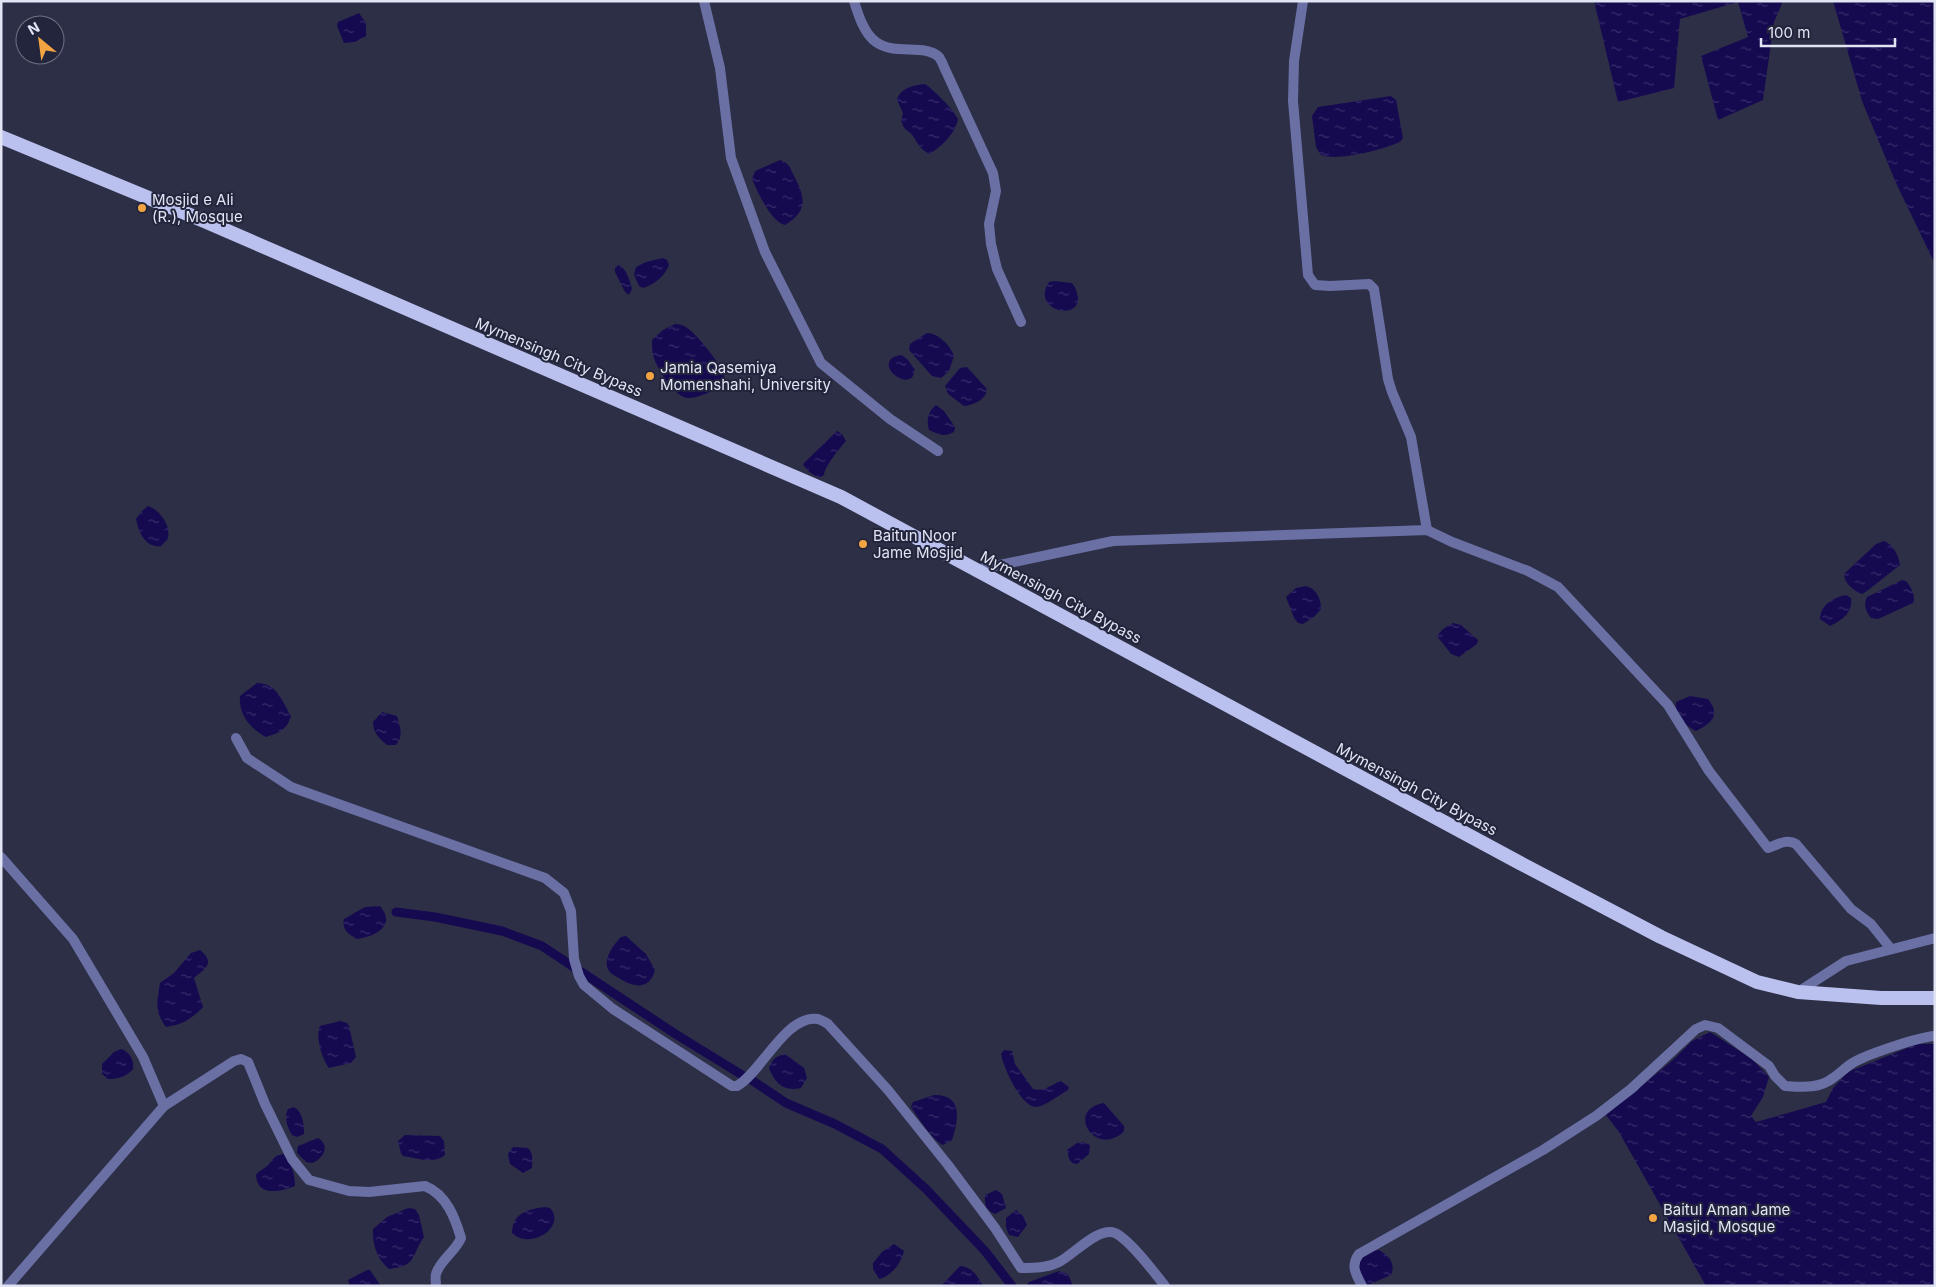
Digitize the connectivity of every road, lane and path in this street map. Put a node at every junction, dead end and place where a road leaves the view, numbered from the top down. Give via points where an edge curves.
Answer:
1 (704, 1) edge
2 (854, 1) edge
3 (1303, 1) edge
4 (1, 137) edge
5 (1021, 322) dead end
6 (938, 451) dead end
7 (1427, 530) junction
8 (976, 570) junction
9 (236, 738) dead end
10 (1, 857) edge
11 (1935, 938) edge
12 (1891, 949) junction
13 (1798, 992) junction
14 (1935, 998) edge
15 (1935, 1036) edge
16 (164, 1106) junction
17 (8, 1286) edge
18 (436, 1286) edge
19 (1165, 1286) edge
20 (1362, 1286) edge

1 - 6 street via 720,68 731,158 764,252 821,363 890,419
2 - 5 street via 866,30 875,42 893,49 925,49 938,57 944,68 993,173 996,192 989,224 991,244 997,269
3 - 7 street via 1294,61 1293,100 1308,275 1315,285 1369,284 1374,289 1388,379 1412,437
4 - 8 highway, Mymensingh City Bypass via 202,220 841,497
7 - 8 street via 1113,541
7 - 12 street via 1528,571 1558,587 1668,705 1709,770 1768,848 1787,841 1796,844 1851,910 1871,924
8 - 13 highway, Mymensingh City Bypass via 1661,937 1757,982
9 - 19 street via 247,758 291,787 545,878 564,893 572,911 574,959 584,985 612,1009 732,1086 750,1077 785,1033 805,1021 817,1019 828,1024 888,1090 942,1157 1021,1268 1036,1269 1058,1262 1099,1234 1108,1232 1116,1234 1140,1255
10 - 16 street via 73,939 143,1057
11 - 12 street
12 - 13 street via 1846,961
13 - 14 highway, Mymensingh City Bypass
15 - 20 street via 1852,1063 1822,1084 1785,1086 1769,1066 1718,1028 1705,1025 1696,1029 1631,1089 1596,1116 1543,1150 1359,1254 1354,1261 1354,1270
16 - 17 street
16 - 18 street via 234,1061 248,1062 292,1158 308,1180 350,1191 369,1192 425,1186 442,1198 462,1238 435,1274

